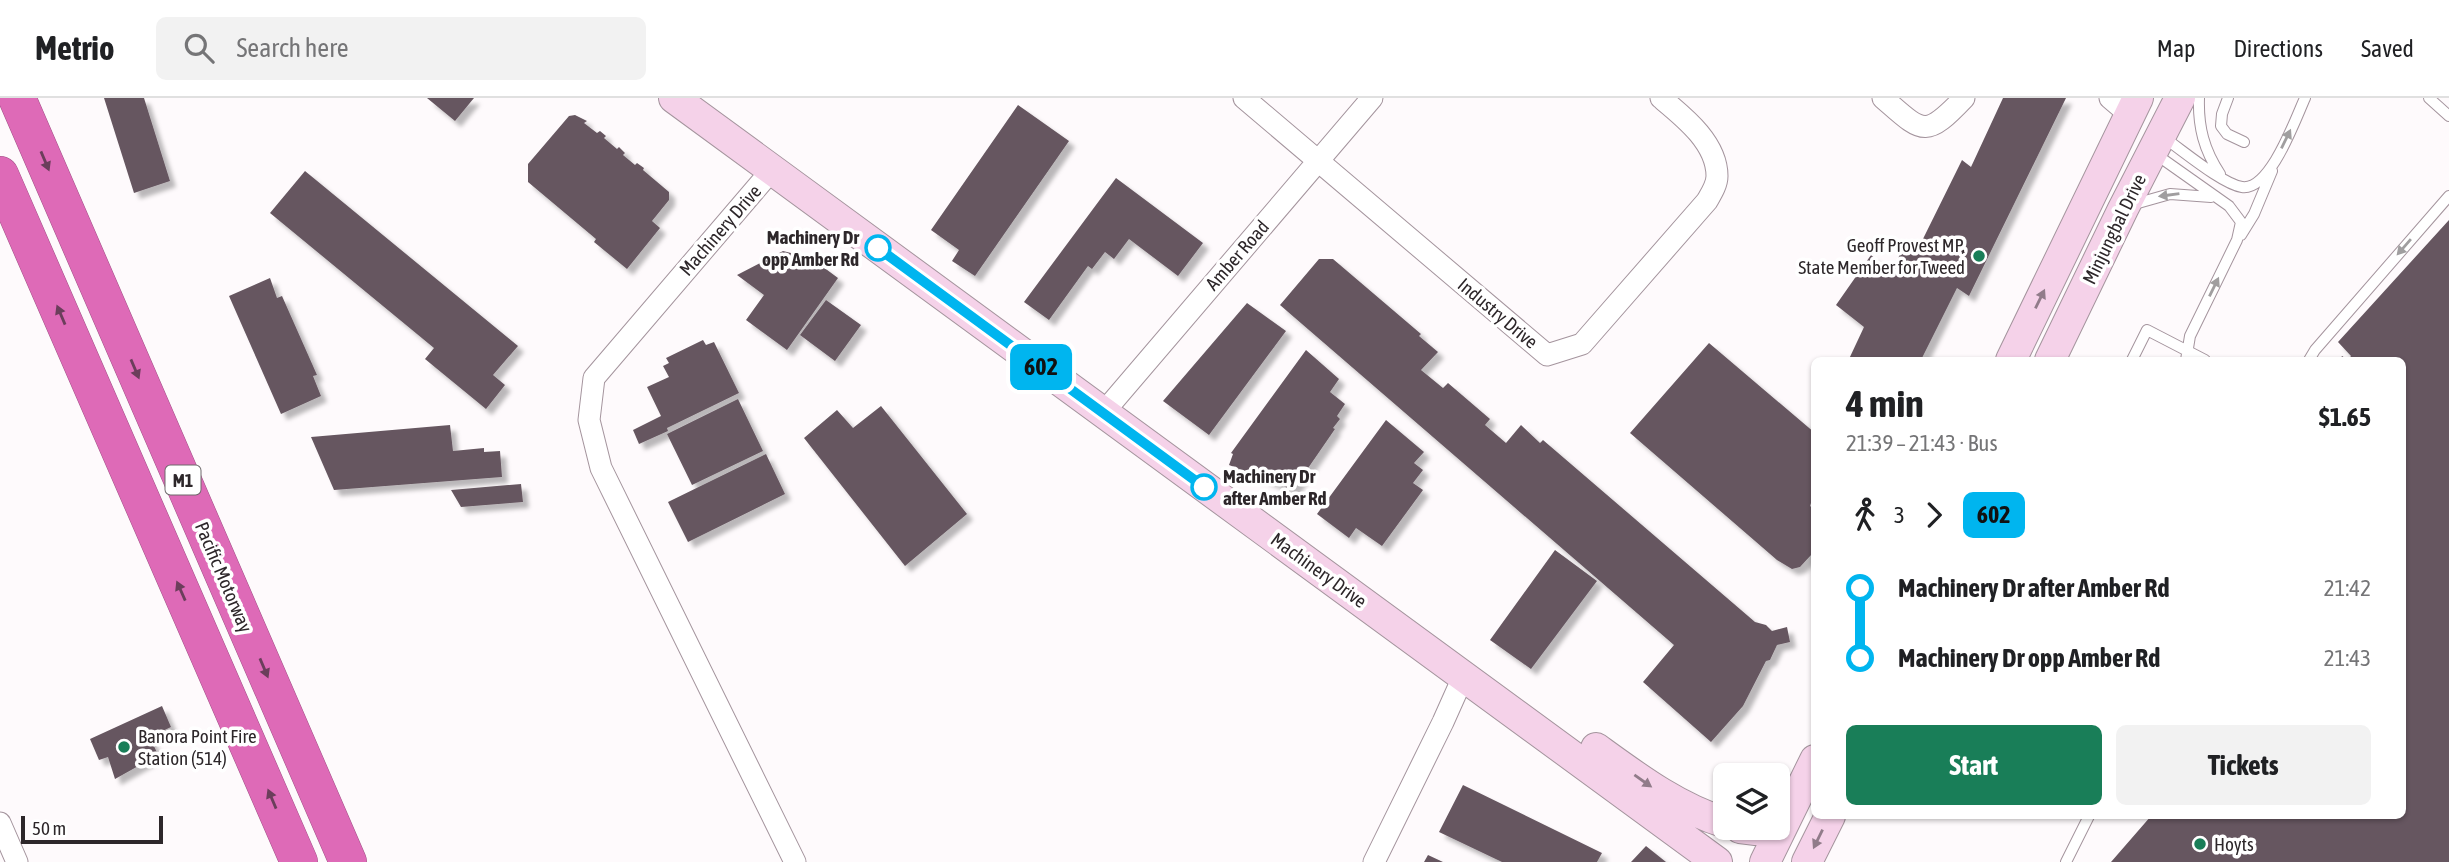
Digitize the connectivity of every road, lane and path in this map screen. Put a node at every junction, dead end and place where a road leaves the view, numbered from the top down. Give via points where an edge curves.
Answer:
1 (18, 98) edge
2 (674, 98) edge
3 (1244, 98) edge
4 (1372, 98) edge
5 (1661, 98) edge
6 (1883, 98) edge
7 (1964, 98) edge
8 (2180, 98) edge
9 (2199, 98) edge
10 (2228, 98) edge
11 (2305, 98) edge
12 (2429, 98) edge
13 (2126, 104) edge
14 (2449, 116) edge
15 (2244, 142) dead end
16 (2157, 143) junction
17 (1317, 161) junction
18 (2273, 164) junction
19 (771, 171) junction
20 (0, 175) edge
21 (2222, 178) junction
22 (2449, 196) edge
23 (2217, 198) junction
24 (2123, 209) junction
25 (2237, 240) junction
26 (2186, 355) edge
27 (2012, 357) edge
28 (2051, 357) edge
29 (2134, 357) edge
30 (2311, 357) edge
31 (1103, 413) junction
32 (1471, 681) junction
33 (1811, 768) edge
34 (1790, 804) edge
35 (1713, 818) edge
36 (1828, 819) edge
37 (2088, 819) edge
38 (0, 823) edge
39 (1774, 840) edge
40 (2067, 861) edge
41 (17, 862) edge
42 (299, 862) edge
43 (348, 862) edge
44 (795, 862) edge
45 (1374, 862) edge
46 (1717, 862) edge
47 (1765, 862) edge
48 (1807, 862) edge

1 -> 43 highway, Pacific Motorway / M1
2 - 19 street
3 - 17 street, Industry Drive
4 - 17 street, Amber Road
5 - 17 street, Industry Drive via 1705,141 1717,176 1714,188 1582,344 1547,355
6 - 7 street via 1924,128 1937,124
8 - 16 street, Minjungbal Drive
9 - 21 lane via 2201,136
10 - 15 lane via 2221,126
18 -> 11 lane
12 - 14 lane
13 - 16 street
27 -> 13 street, Minjungbal Drive
16 - 21 lane
16 - 23 lane
16 - 24 street, Minjungbal Drive
17 - 31 street, Amber Road
18 - 21 lane via 2251,186 2237,186
18 - 25 lane via 2254,214
19 - 31 street, Machinery Drive
19 - 44 street, Machinery Drive via 594,378 589,420 601,468
42 -> 20 highway, M1
22 -> 30 lane
23 -> 24 lane via 2170,194
23 - 25 lane via 2240,218
24 - 28 street, Minjungbal Drive
26 -> 25 lane via 2190,336
26 - 29 lane via 2147,330
31 - 32 street, Machinery Drive
32 -> 35 street, Machinery Drive via 1530,704 1664,796
32 - 45 street via 1443,722
32 - 46 street, Machinery Drive
33 - 34 street
36 -> 48 street
37 - 40 lane
38 - 41 street
39 - 47 street

